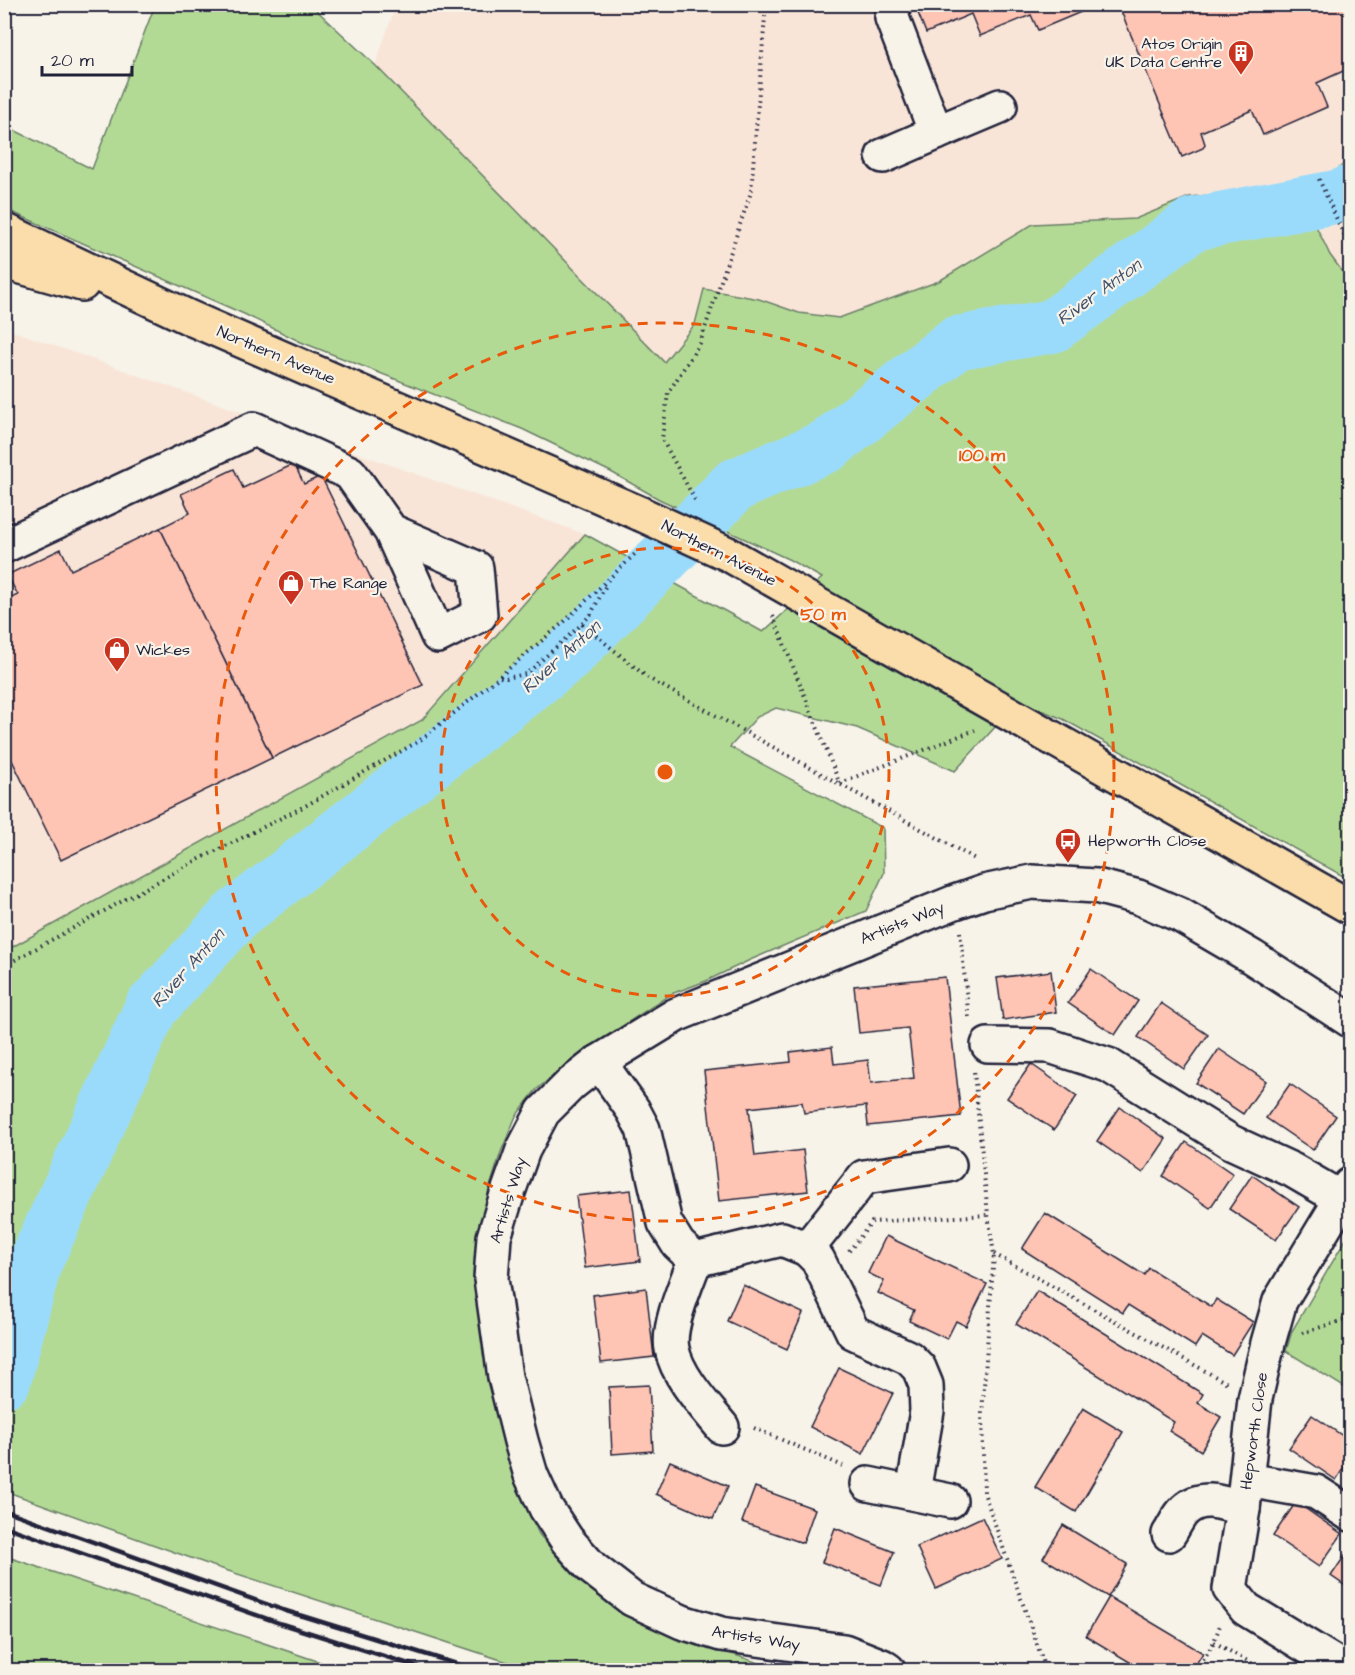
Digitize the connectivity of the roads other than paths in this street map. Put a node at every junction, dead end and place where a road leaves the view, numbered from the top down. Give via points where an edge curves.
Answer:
1 (893, 4) edge
2 (1000, 106) dead end
3 (936, 133) junction
4 (883, 156) dead end
5 (4, 230) edge
6 (4, 262) edge
7 (190, 318) junction
8 (391, 531) dead end
9 (4, 546) edge
10 (1350, 907) edge
11 (1350, 1020) edge
12 (977, 1045) road end
13 (599, 1062) junction
14 (949, 1165) dead end
15 (1346, 1192) edge
16 (807, 1249) junction
17 (695, 1260) junction
18 (722, 1427) road end
19 (868, 1484) road end
20 (913, 1492) junction
21 (1245, 1494) junction
22 (950, 1501) dead end
23 (1350, 1514) edge
24 (1169, 1534) dead end
25 (888, 1671) edge
26 (1346, 1671) edge

1 - 3 street via 892,18
2 - 3 street
3 - 4 street
5 - 7 main road, Northern Avenue
6 - 7 main road, Northern Avenue
7 - 10 main road, Northern Avenue, bridge via 728,554
8 - 9 street via 350,473 254,429
11 - 13 street, Artists Way via 1180,915 1138,897 1096,886 1032,882 955,902 676,1015
12 - 15 street via 1050,1046 1108,1065 1231,1142
13 - 17 street via 643,1129 665,1223 678,1244
13 - 25 street, Artists Way via 543,1112 523,1150 494,1237 491,1279 505,1377 528,1464 546,1508 592,1568 632,1599 682,1622 721,1634 844,1651
14 - 16 street via 864,1177
15 - 21 street, Hepworth Close via 1280,1301 1255,1399
16 - 17 street via 782,1239
16 - 20 street via 818,1260 853,1332 909,1358 919,1368 926,1385 927,1411
17 - 18 street via 673,1324 671,1347 676,1365
19 - 20 street
20 - 22 street
21 - 23 street via 1316,1492
21 - 24 street via 1199,1502 1184,1511
21 - 26 street, Hepworth Close via 1230,1589 1246,1609

